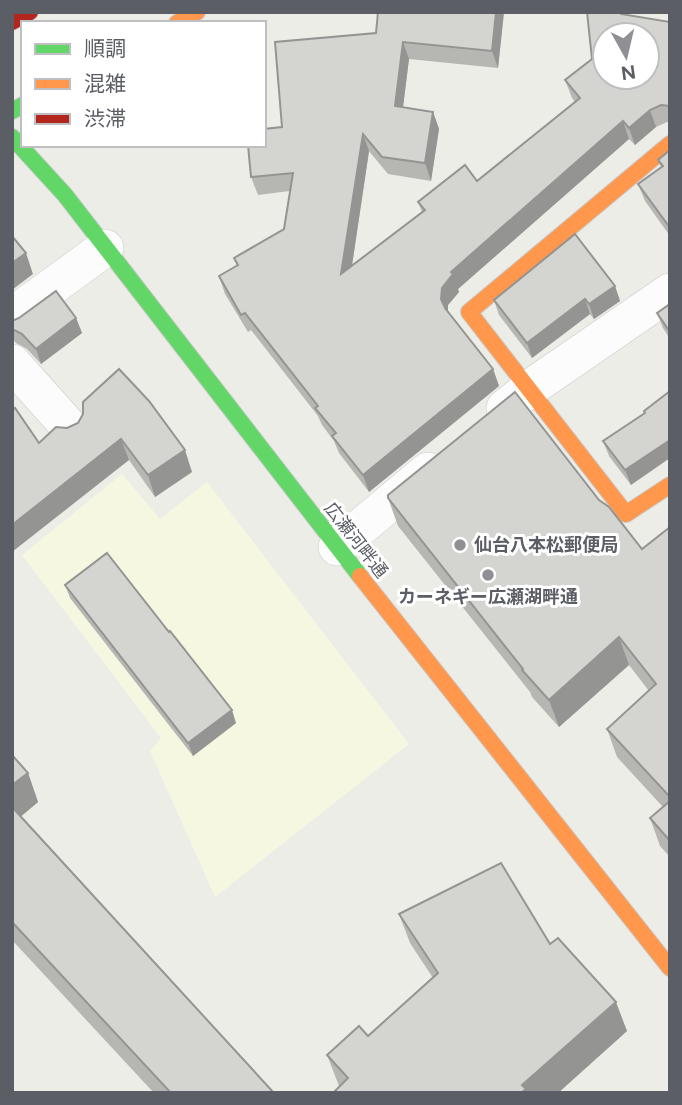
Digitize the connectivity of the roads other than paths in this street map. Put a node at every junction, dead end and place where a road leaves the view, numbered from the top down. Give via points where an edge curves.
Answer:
1 (30, 12) edge
2 (197, 12) edge
3 (181, 21) edge
4 (12, 22) edge
5 (670, 144) edge
6 (21, 147) edge
7 (105, 248) junction
8 (670, 292) edge
9 (12, 316) edge
10 (12, 363) edge
11 (529, 389) junction
12 (71, 429) edge
13 (670, 485) edge
14 (337, 547) junction
15 (670, 968) edge

1 - 4 street
2 - 3 street
5 - 11 street via 469,312
6 - 7 street, 広瀬河畔通
7 - 9 street
7 - 14 street, 広瀬河畔通
8 - 11 street
10 - 12 street
11 - 13 street via 626,514
11 - 14 street
14 - 15 street, 広瀬河畔通

